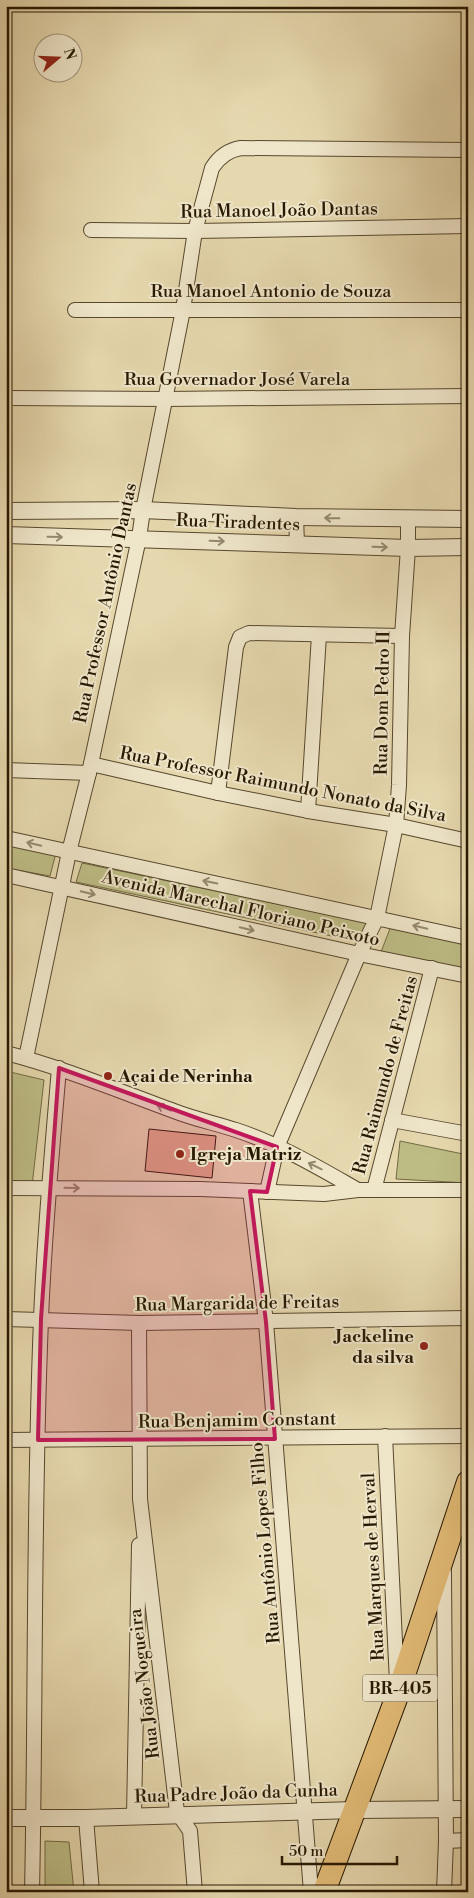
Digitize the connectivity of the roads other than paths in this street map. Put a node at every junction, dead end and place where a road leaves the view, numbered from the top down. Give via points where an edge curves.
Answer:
1 (468, 150) edge
2 (468, 226) edge
3 (91, 230) dead end
4 (195, 231) junction
5 (75, 310) dead end
6 (183, 310) junction
7 (468, 310) edge
8 (468, 396) edge
9 (6, 398) edge
10 (166, 399) junction
11 (143, 510) junction
12 (6, 511) edge
13 (296, 517) junction
14 (468, 518) edge
15 (408, 519) junction
16 (6, 535) edge
17 (139, 538) junction
18 (298, 544) junction
19 (468, 547) edge
20 (408, 548) junction
21 (319, 635) junction
22 (402, 636) junction
23 (90, 768) junction
24 (6, 770) edge
25 (218, 793) junction
26 (308, 811) junction
27 (396, 825) junction
28 (6, 838) edge
29 (468, 841) edge
30 (69, 852) junction
31 (6, 875) edge
32 (62, 887) junction
33 (377, 918) junction
34 (468, 938) edge
35 (359, 954) junction
36 (432, 968) junction
37 (468, 976) edge
38 (6, 1053) edge
39 (26, 1058) junction
40 (59, 1068) junction
41 (392, 1120) junction
42 (468, 1134) edge
43 (277, 1147) junction
44 (6, 1188) edge
45 (49, 1188) junction
46 (358, 1190) junction
47 (374, 1190) junction
48 (468, 1190) edge
49 (250, 1191) junction
50 (267, 1192) junction
51 (468, 1318) edge
52 (6, 1319) edge
53 (41, 1319) junction
54 (266, 1322) junction
55 (139, 1323) junction
56 (385, 1436) junction
57 (468, 1436) edge
58 (275, 1438) junction
59 (6, 1440) edge
60 (38, 1440) junction
61 (141, 1440) junction
62 (468, 1482) edge
63 (140, 1499) junction
64 (444, 1556) junction
65 (397, 1696) junction
66 (445, 1809) junction
67 (468, 1809) edge
68 (355, 1810) junction
69 (306, 1812) junction
70 (179, 1815) junction
71 (134, 1816) junction
72 (34, 1817) junction
73 (6, 1818) edge
74 (86, 1818) junction
75 (468, 1840) edge
76 (446, 1841) junction
77 (32, 1892) edge
78 (92, 1892) edge
79 (195, 1892) edge
80 (311, 1892) edge
81 (324, 1892) edge
82 (444, 1892) edge

1 - 4 street, Rua Professor Antônio Dantas via 233,150 215,162
2 - 4 street, Rua Manoel João Dantas
3 - 4 street, Rua Manoel João Dantas
4 - 6 street, Rua Professor Antônio Dantas
5 - 6 street, Rua Manoel Antonio de Souza
6 - 7 street, Rua Manoel Antonio de Souza
6 - 10 street, Rua Professor Antônio Dantas
8 - 10 street, Rua Governador José Varela
9 - 10 street, Rua Governador José Varela
10 - 11 street, Rua Professor Antônio Dantas
11 - 12 street, Rua Tiradentes
11 - 13 street, Rua Tiradentes
11 - 17 street, Rua Professor Antônio Dantas
15 -> 13 street, Rua Tiradentes
13 - 18 street
14 - 15 street, Rua Tiradentes
15 - 20 street, Rua Dom Pedro II
16 -> 17 street, Rua Tiradentes
17 -> 18 street, Rua Tiradentes
17 - 23 street, Rua Professor Antônio Dantas
18 -> 20 street, Rua Tiradentes
19 - 20 street, Rua Tiradentes
20 - 22 street, Rua Dom Pedro II
21 - 22 street
21 - 25 street via 249,633 237,641
21 - 26 street
22 - 27 street, Rua Dom Pedro II
23 - 24 street, Rua Professor Raimundo Nonato da Silva
23 - 25 street, Rua Professor Raimundo Nonato da Silva
23 - 30 street, Rua Professor Antônio Dantas
25 - 26 street, Rua Professor Raimundo Nonato da Silva
26 - 27 street, Rua Professor Raimundo Nonato da Silva
27 - 29 street, Rua Professor Raimundo Nonato da Silva
27 - 33 street, Rua Dom Pedro II
30 -> 28 street, Avenida Marechal Floriano Peixoto
30 - 32 street, Rua Professor Antônio Dantas
33 -> 30 street, Avenida Marechal Floriano Peixoto
31 - 32 street, Avenida Marechal Floriano Peixoto
32 -> 35 street, Avenida Marechal Floriano Peixoto
32 - 39 street, Rua Professor Antônio Dantas
34 -> 33 street, Avenida Marechal Floriano Peixoto
33 - 35 street, Rua Dom Pedro II
35 - 36 street, Avenida Marechal Floriano Peixoto
35 - 43 street, Rua Dom Pedro II
36 - 37 street, Avenida Marechal Floriano Peixoto
36 - 41 street, Rua Raimundo de Freitas
38 - 39 street
39 - 40 street
43 -> 40 street
40 - 45 street
41 - 42 street
41 - 47 street, Rua Raimundo de Freitas
46 -> 43 street
43 - 50 street, Rua Dom Pedro II
44 - 45 street
45 -> 49 street
45 - 53 street
46 - 47 street
46 - 50 street via 324,1194
47 - 48 street
49 - 50 street
49 - 54 street, Rua Antônio Lopes Filho
51 - 54 street, Rua Margarida de Freitas
52 - 53 street, Rua Margarida de Freitas
53 - 55 street, Rua Margarida de Freitas
53 - 60 street
54 - 55 street, Rua Margarida de Freitas
54 - 58 street, Rua Antônio Lopes Filho
55 - 61 street, Rua João Nogueira
56 - 57 street, Rua Benjamim Constant
56 - 58 street, Rua Benjamim Constant
56 - 65 street, Rua Marques de Herval
58 - 61 street, Rua Benjamim Constant
58 - 69 street, Rua Antônio Lopes Filho
59 - 60 street, Rua Benjamim Constant
60 - 61 street, Rua Benjamim Constant
60 - 72 street
61 - 63 street, Rua João Nogueira
62 - 64 highway, BR-405
63 - 70 street, Rua João Nogueira
63 - 71 street, Rua João Nogueira
64 - 65 highway, BR-405
64 - 66 street
65 - 68 highway, BR-405
66 - 67 street, Rua Padre João da Cunha
66 - 68 street, Rua Padre João da Cunha
66 - 76 street
68 - 69 street, Rua Padre João da Cunha
68 - 81 highway, BR-405
69 - 70 street, Rua Padre João da Cunha
69 - 80 street, Rua Antônio Lopes Filho
70 - 71 street, Rua Padre João da Cunha
70 - 79 street, Rua João Nogueira via 190,1831
71 - 74 street, Rua Padre João da Cunha
72 - 73 street, Rua Padre João da Cunha
72 - 74 street, Rua Padre João da Cunha
72 - 77 street
74 - 78 street
75 - 76 street
76 - 82 street

